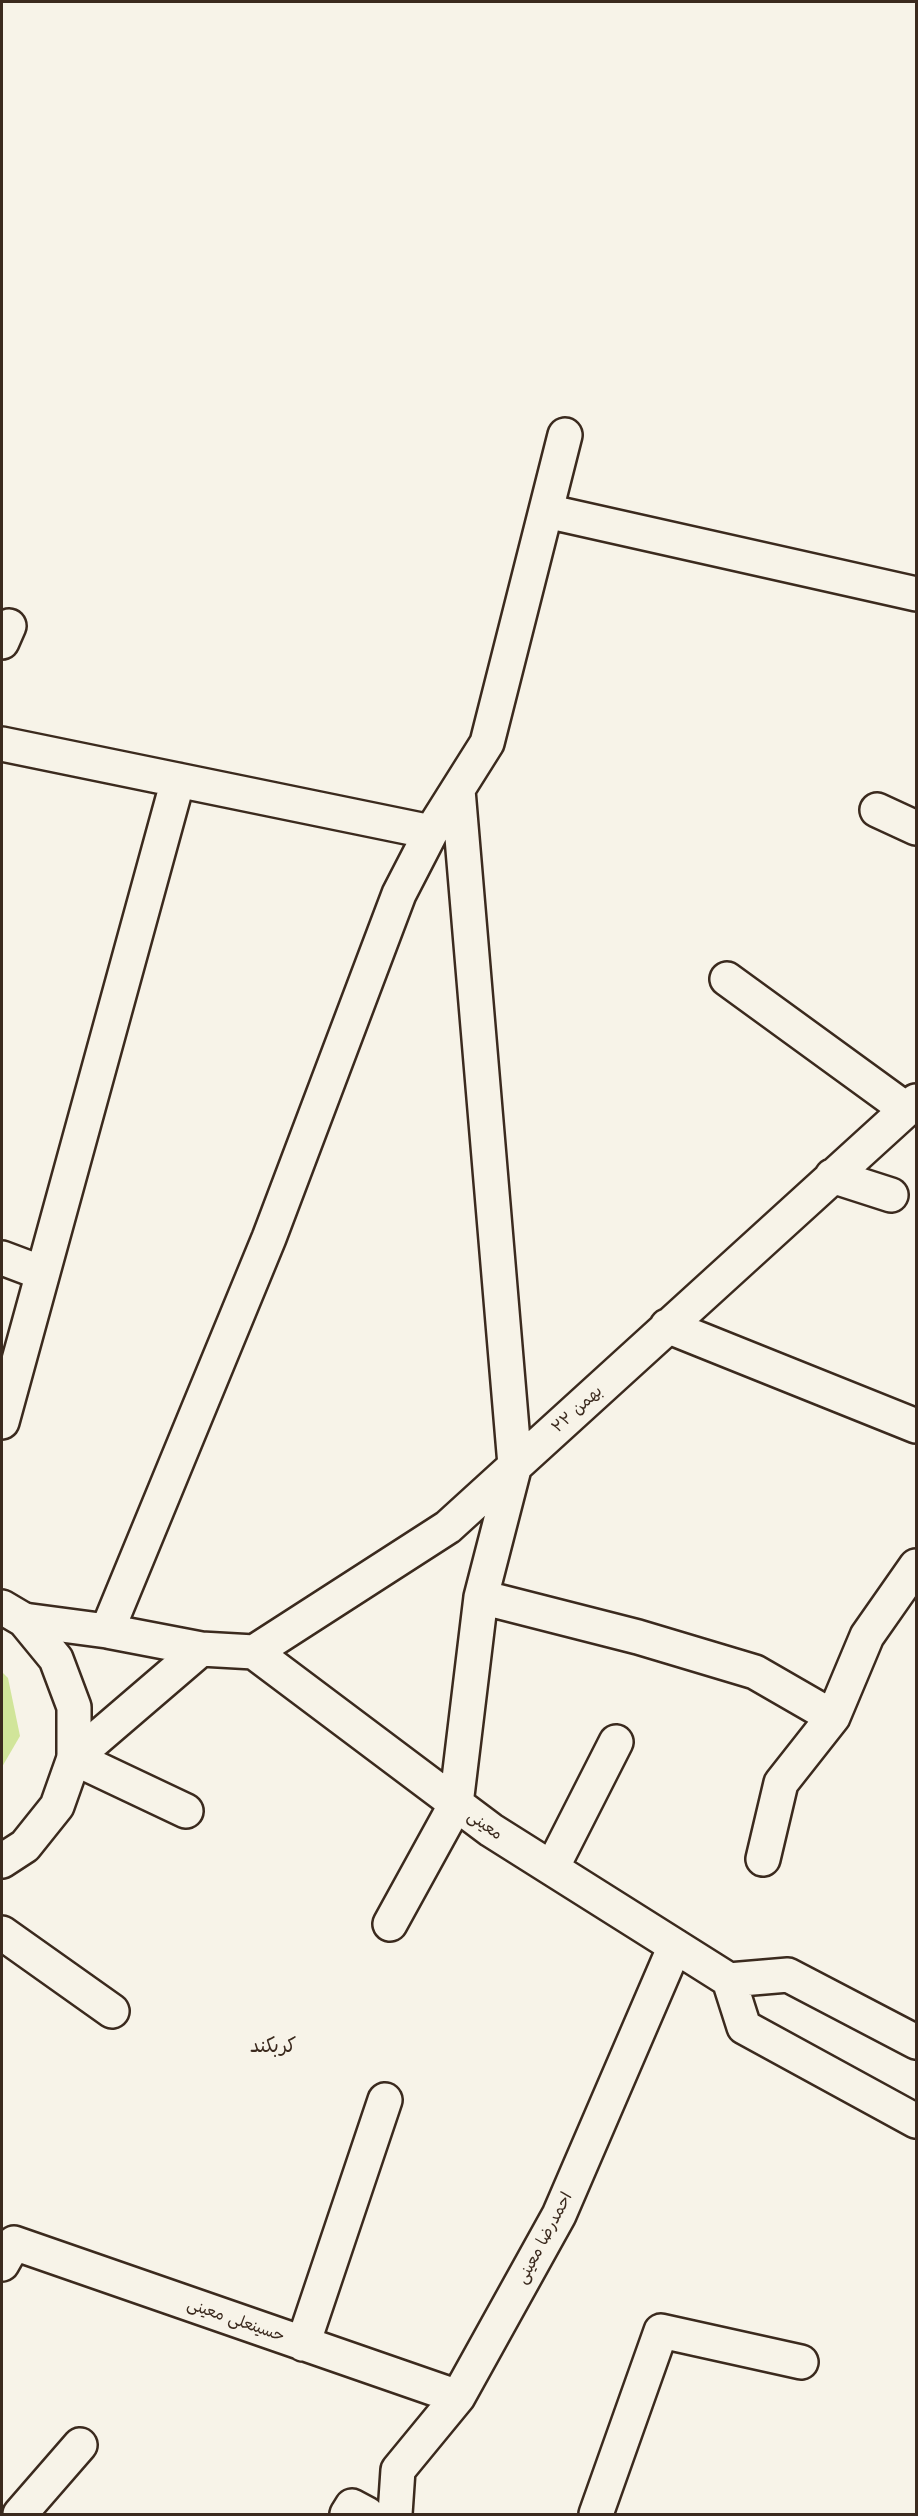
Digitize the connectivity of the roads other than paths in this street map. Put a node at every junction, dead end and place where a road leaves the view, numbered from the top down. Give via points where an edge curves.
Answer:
1 (565, 435) dead end
2 (546, 511) junction
3 (916, 594) edge
4 (2, 744) edge
5 (178, 780) junction
6 (458, 790) junction
7 (877, 810) dead end
8 (916, 828) edge
9 (431, 832) junction
10 (726, 979) dead end
11 (912, 1105) edge
12 (831, 1176) junction
13 (891, 1195) dead end
14 (2, 1258) edge
15 (42, 1273) junction
16 (668, 1326) junction
17 (2, 1422) edge
18 (916, 1426) edge
19 (515, 1465) junction
20 (916, 1566) edge
21 (481, 1597) junction
22 (13, 1613) edge
23 (107, 1631) junction
24 (201, 1649) junction
25 (254, 1652) junction
26 (833, 1717) junction
27 (616, 1742) dead end
28 (74, 1758) junction
29 (456, 1804) junction
30 (186, 1810) dead end
31 (763, 1859) dead end
32 (2, 1861) edge
33 (552, 1868) junction
34 (390, 1924) dead end
35 (2, 1933) edge
36 (675, 1947) junction
37 (729, 1980) junction
38 (112, 2011) dead end
39 (916, 2042) edge
40 (384, 2100) dead end
41 (916, 2121) edge
42 (8, 2254) edge
43 (303, 2344) junction
44 (801, 2362) dead end
45 (458, 2397) junction
46 (80, 2445) dead end
47 (20, 2514) edge
48 (347, 2514) edge
49 (366, 2514) edge
50 (395, 2514) edge
51 (596, 2514) edge

1 - 2 street
2 - 3 street
2 - 6 street via 487,743
4 - 5 street
5 - 9 street
5 - 15 street
6 - 9 street
6 - 19 street
7 - 8 street
9 - 23 street via 399,894 269,1238
10 - 11 street
11 - 12 street, ۲۲ بهمن
12 - 13 street
12 - 16 street, ۲۲ بهمن
14 - 15 street
15 - 17 street
16 - 18 street
16 - 19 street, ۲۲ بهمن
19 - 21 street
19 - 25 street, ۲۲ بهمن via 447,1527
20 - 26 street via 867,1636
21 - 26 street via 755,1672
21 - 29 street
22 - 23 street
22 - 28 street via 56,1659 74,1707
23 - 24 street
24 - 25 street
24 - 28 street
25 - 29 street, معینی
26 - 31 street via 781,1783
27 - 33 street
28 - 30 street
28 - 32 street via 57,1806 25,1846
29 - 33 street, معینی
29 - 34 street
33 - 36 street, معینی
35 - 38 street
36 - 37 street, معینی
36 - 45 street, احمدرضا معینی via 559,2215
37 - 39 street via 788,1976
37 - 41 street via 744,2027
40 - 43 street
42 - 43 street, حسینعلی معینی
43 - 45 street, حسینعلی معینی
44 - 51 street via 661,2331
45 - 50 street, احمدرضا معینی via 398,2470
46 - 47 street
48 - 49 street via 352,2506

